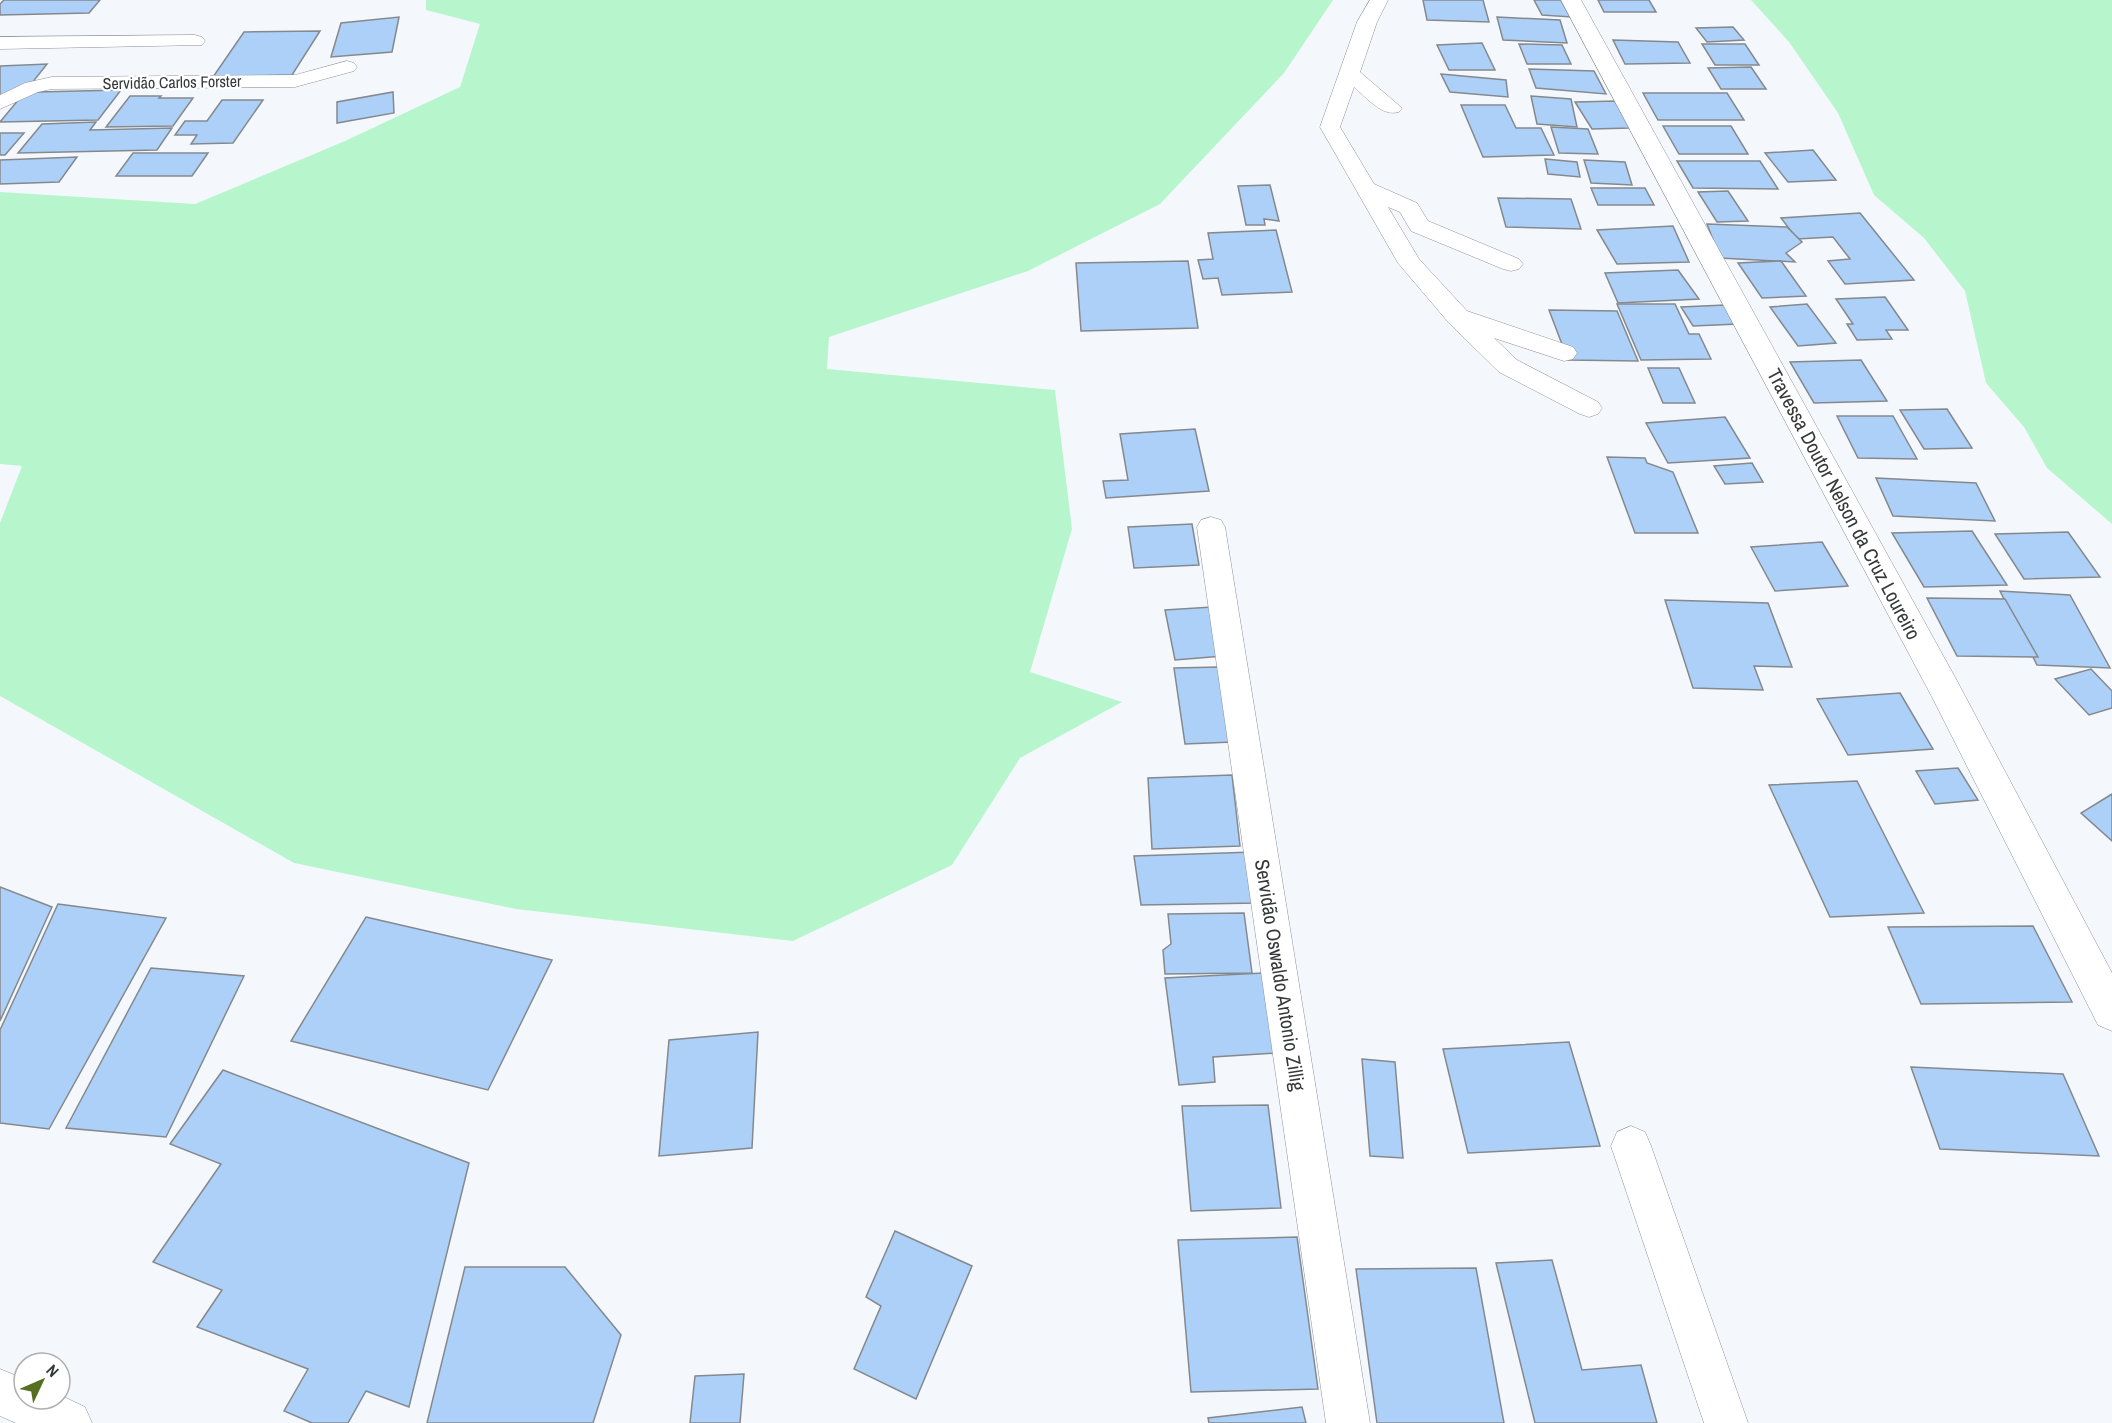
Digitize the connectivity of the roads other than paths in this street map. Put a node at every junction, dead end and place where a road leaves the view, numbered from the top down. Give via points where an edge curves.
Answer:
1 (1379, 0) edge
2 (1570, 0) edge
3 (195, 41) dead end
4 (0, 43) edge
5 (347, 67) dead end
6 (1349, 73) junction
7 (0, 103) edge
8 (1392, 108) dead end
9 (1366, 188) junction
10 (1511, 264) dead end
11 (1458, 317) junction
12 (1564, 353) dead end
13 (1589, 408) dead end
14 (1211, 527) dead end
15 (2112, 1012) edge
16 (1631, 1146) dead end
17 (0, 1392) edge
18 (69, 1423) edge
19 (1348, 1423) edge
20 (1726, 1423) edge

1 - 6 lane
2 - 15 street, Travessa Doutor Nelson da Cruz Loureiro via 1944,688
3 - 4 lane
5 - 7 lane, Servidão Carlos Forster via 295,81 44,84
6 - 8 lane
6 - 9 lane via 1330,127
9 - 10 lane via 1409,208 1419,226
9 - 11 lane via 1410,263
11 - 12 lane
11 - 13 lane via 1508,366
14 - 19 lane, Servidão Oswaldo Antonio Zillig
16 - 20 lane
17 - 18 street

